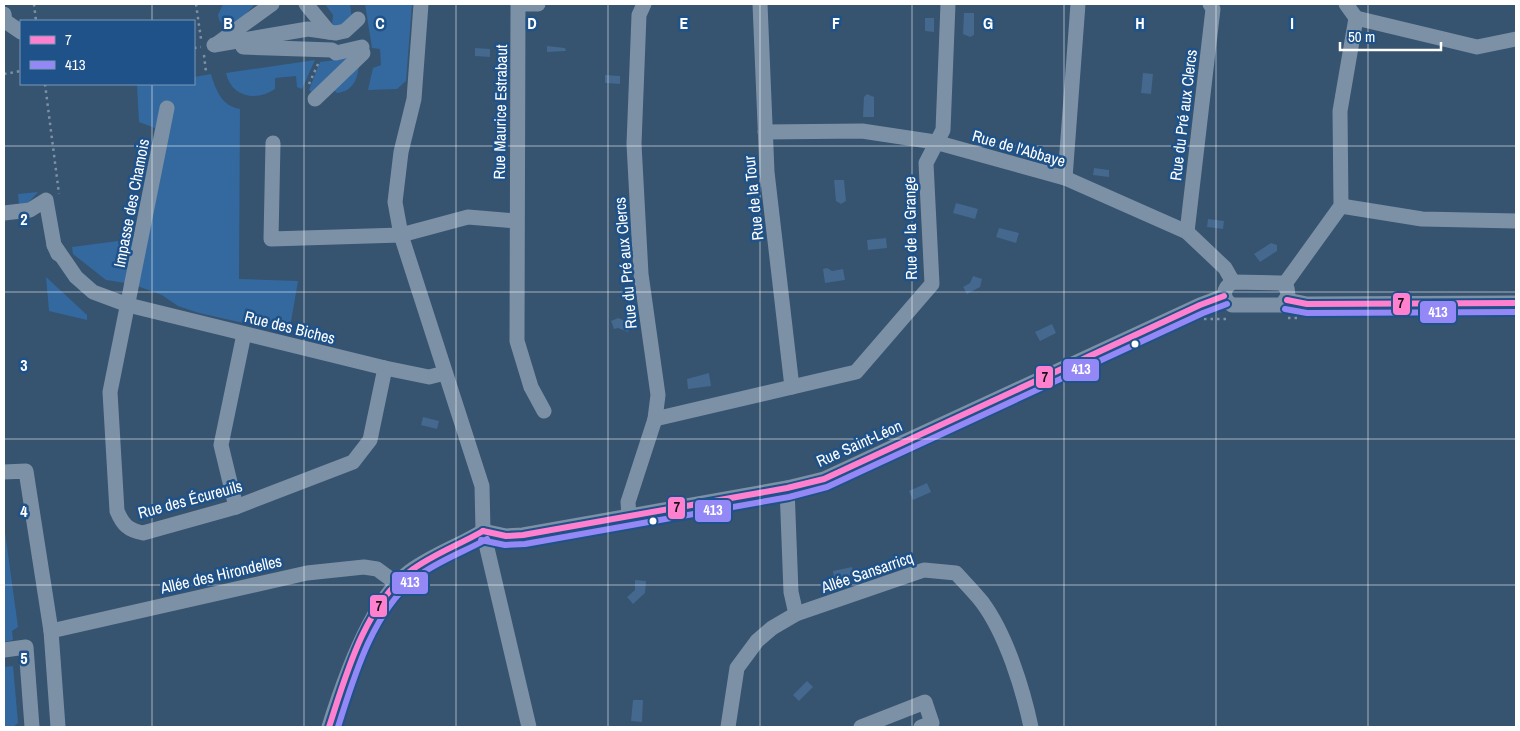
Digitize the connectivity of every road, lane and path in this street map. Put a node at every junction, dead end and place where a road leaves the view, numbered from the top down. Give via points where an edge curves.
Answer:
1 (34, 4) edge
2 (272, 4) edge
3 (306, 4) edge
4 (421, 4) edge
5 (518, 4) edge
6 (523, 4) edge
7 (538, 4) edge
8 (644, 4) edge
9 (760, 4) edge
10 (948, 4) edge
11 (1078, 4) edge
12 (1210, 4) edge
13 (1346, 4) edge
14 (4, 14) edge
15 (1356, 18) junction
16 (358, 19) dead end
17 (36, 20) edge
18 (20, 31) edge
19 (329, 32) junction
20 (1516, 39) edge
21 (214, 46) junction
22 (319, 60) dead end
23 (20, 71) edge
24 (4, 74) edge
25 (44, 85) edge
26 (310, 95) joint
27 (168, 108) dead end
28 (765, 132) junction
29 (935, 142) junction
30 (273, 143) dead end
31 (1066, 178) junction
32 (53, 200) junction
33 (1341, 206) junction
34 (30, 210) junction
35 (4, 213) edge
36 (516, 221) junction
37 (1516, 221) edge
38 (50, 222) junction
39 (1187, 232) junction
40 (401, 235) junction
41 (1233, 282) junction
42 (1284, 285) junction
43 (1224, 296) junction
44 (1287, 300) junction
45 (1516, 303) edge
46 (128, 305) junction
47 (244, 334) junction
48 (386, 368) junction
49 (445, 373) junction
50 (792, 387) junction
51 (544, 411) dead end
52 (656, 419) junction
53 (4, 472) edge
54 (787, 488) junction
55 (236, 507) junction
56 (628, 516) junction
57 (483, 531) junction
58 (396, 583) junction
59 (796, 614) junction
60 (51, 631) junction
61 (4, 650) edge
62 (32, 727) edge
63 (58, 727) edge
64 (329, 727) edge
65 (530, 727) edge
66 (728, 727) edge
67 (861, 727) edge
68 (921, 727) edge
69 (1031, 727) edge

1 - 17 path
2 - 21 street
3 - 19 street
4 - 40 street via 414,99 401,152 395,202
5 - 36 street, Rue Maurice Estrabaut
6 - 7 street
8 - 52 street, Rue du Pré aux Clercs via 638,15 634,144 641,274 658,396
9 - 28 street, Rue de la Tour
10 - 29 street, Rue de la Grange via 943,130
11 - 31 street
12 - 39 street, Rue du Pré aux Clercs via 1213,9
13 - 15 street
14 - 18 street via 5,21
15 - 20 street via 1477,47
15 - 33 street via 1340,111
16 - 19 street via 345,31
19 - 21 street via 308,29
21 - 26 street via 332,50 336,53 362,50
22 - 26 path
23 - 24 path
25 - 32 path
27 - 46 street, Impasse des Chamois
28 - 29 street, Rue de l'Abbaye via 862,131
28 - 50 street, Rue de la Tour
29 - 31 street, Rue de l'Abbaye
29 - 50 street, Rue de la Grange via 926,163 932,284 856,372
30 - 40 street via 271,239
31 - 39 street, Rue de l'Abbaye
32 - 34 street
32 - 38 street, Rue des Biches
33 - 37 street via 1422,219
33 - 42 street
34 - 35 street
34 - 38 street
36 - 40 street via 468,216
36 - 51 street, Rue Maurice Estrabaut via 517,341 531,387
38 - 46 street, Rue des Biches via 54,245 76,277 93,292
39 - 41 street, Rue de l'Abbaye via 1225,268
40 - 49 street
41 - 42 street
41 - 43 street via 1226,286
42 - 44 street via 1288,292
43 - 44 street via 1232,305 1282,306
43 - 54 street, Rue Saint-Léon via 824,479
44 - 45 street via 1307,304
46 - 47 street, Rue des Biches
46 - 55 street, Rue des Écureuils via 110,392 117,511 122,524 131,531 143,533
47 - 48 street, Rue des Biches
47 - 55 street via 221,445
48 - 49 street, Rue des Biches via 429,377
48 - 55 street, Rue des Écureuils via 370,440 353,462
49 - 57 street via 482,486
50 - 52 street, Rue de la Grange
52 - 56 street, Rue du Pré aux Clercs via 628,502
53 - 60 street via 26,471
54 - 56 street, Rue Saint-Léon
54 - 59 street via 791,592
56 - 57 street, Rue Saint-Léon via 523,535 506,536
57 - 58 street via 429,559
57 - 65 street
58 - 60 street, Allée des Hirondelles via 377,570 364,567 307,573
58 - 64 street via 355,655
59 - 66 street, Allée Sansarricq via 757,641 737,668
59 - 69 street, Allée Sansarricq via 924,570 956,573 983,603 1007,650
60 - 63 street
61 - 62 street via 26,647
67 - 68 street via 925,702 932,723

